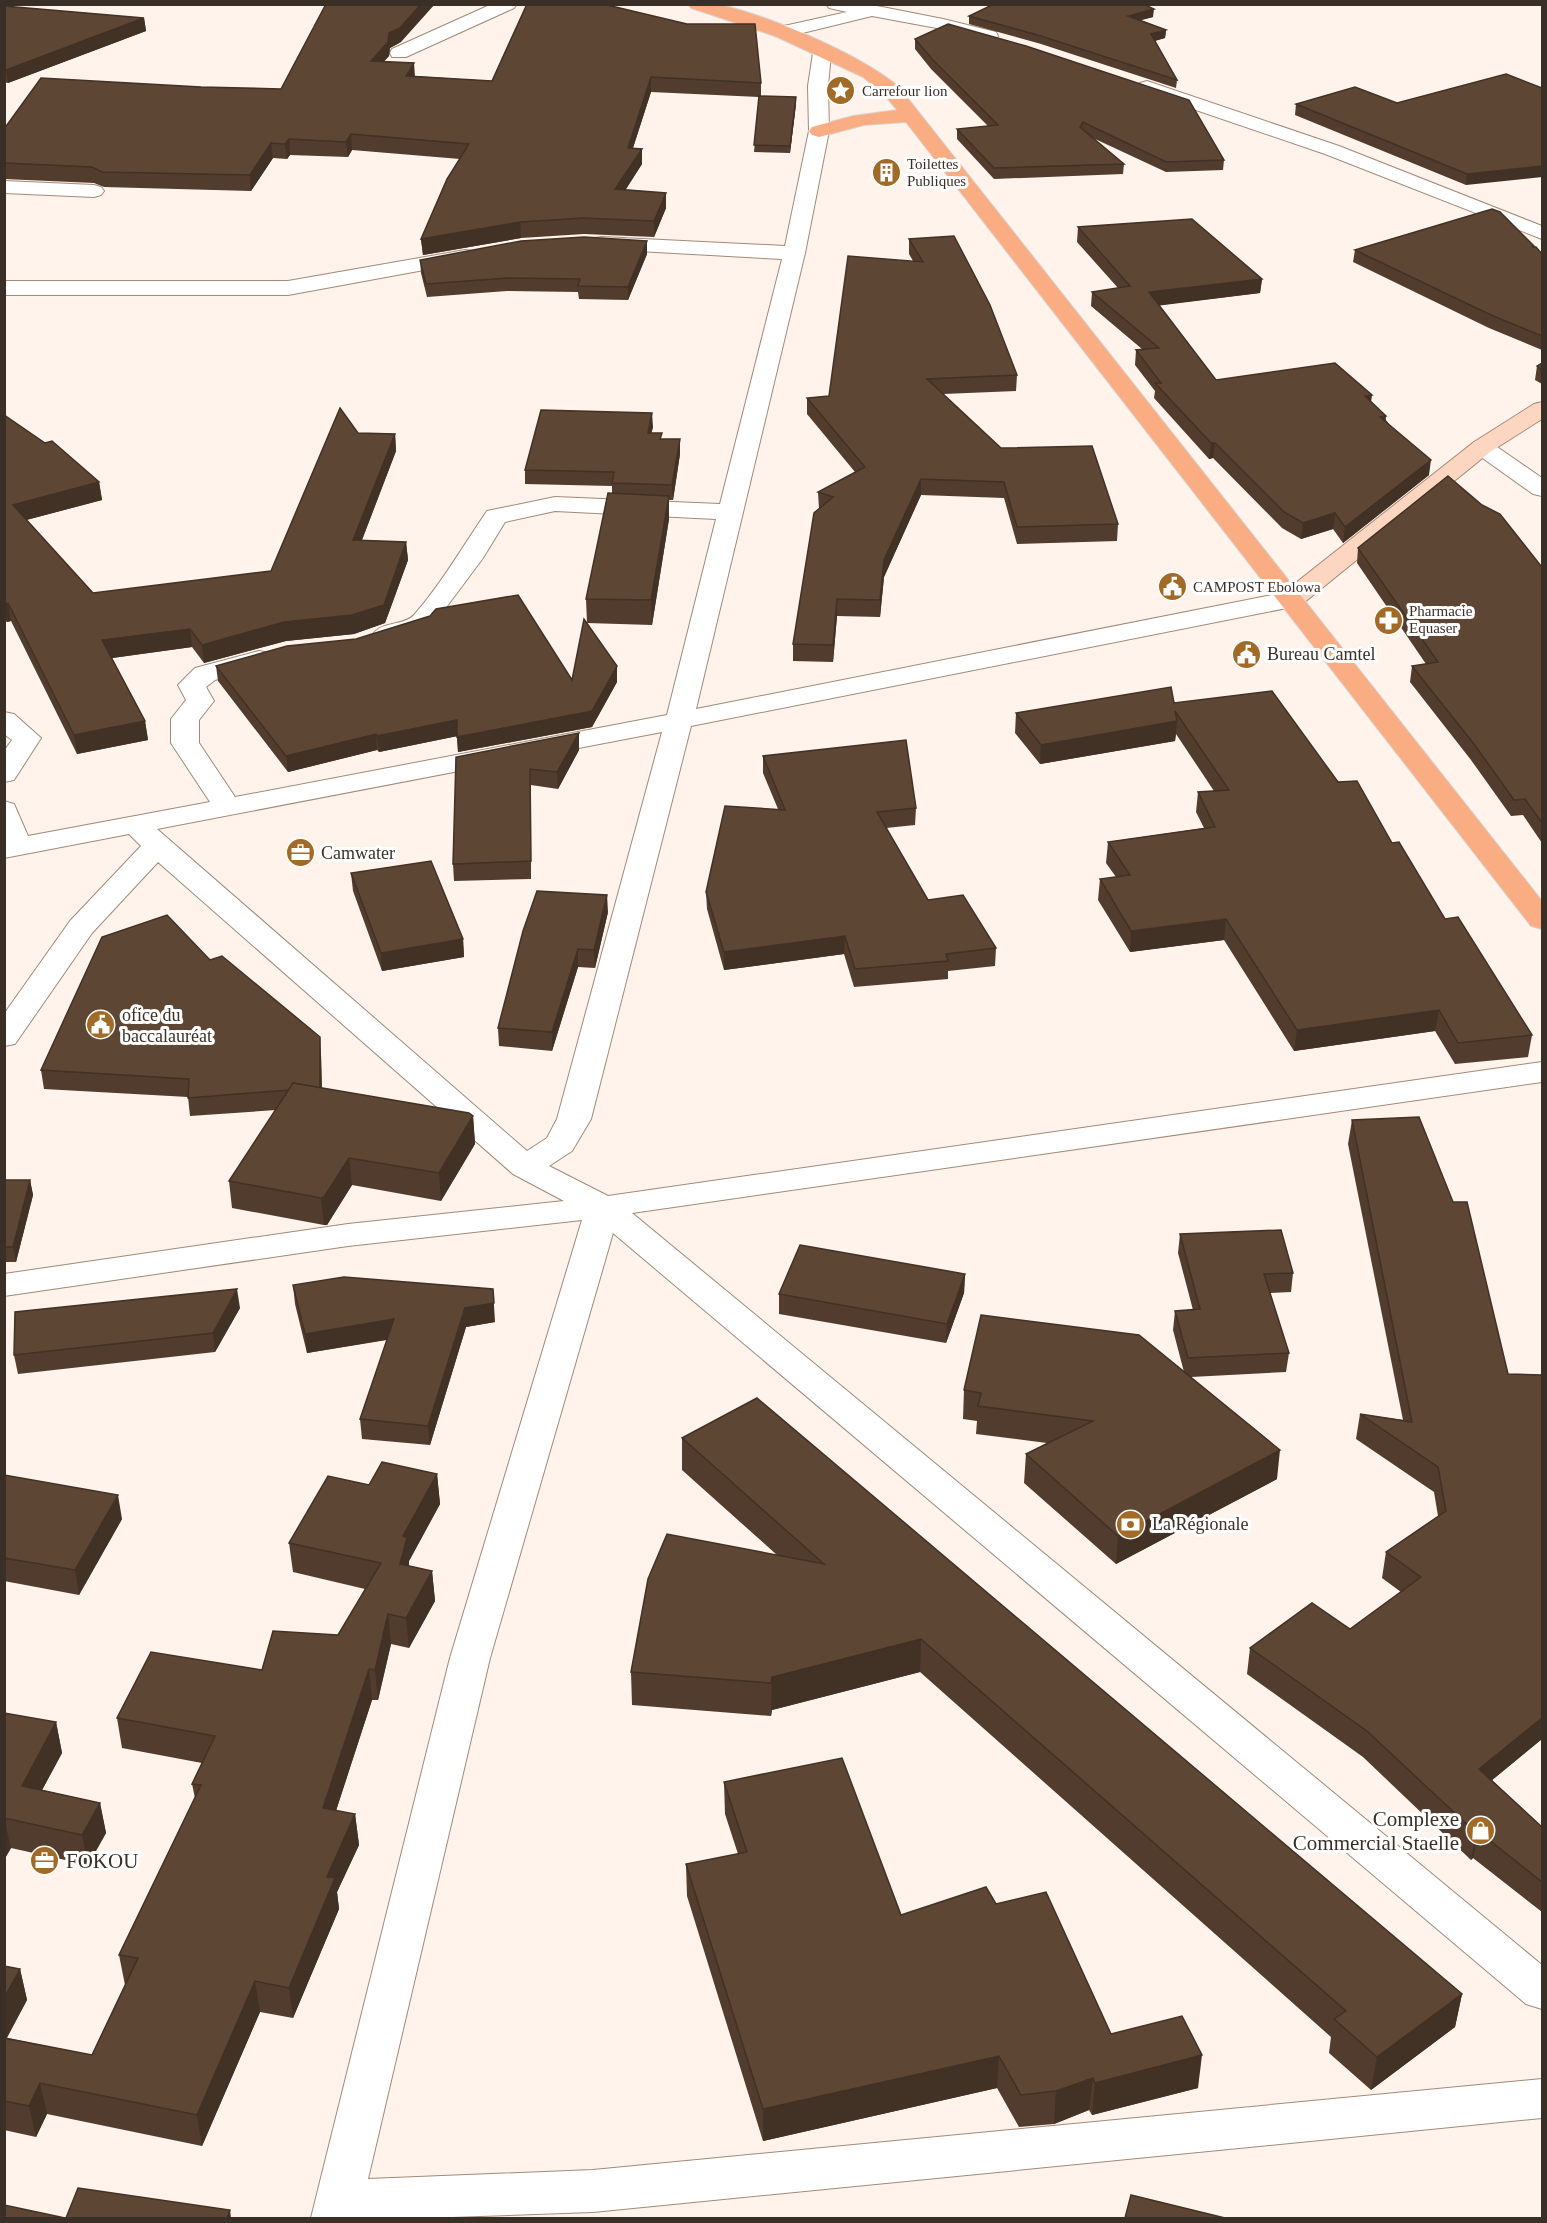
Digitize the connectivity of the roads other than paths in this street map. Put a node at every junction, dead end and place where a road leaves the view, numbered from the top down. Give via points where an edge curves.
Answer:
1 (507, 4) edge
2 (697, 4) edge
3 (835, 4) edge
4 (873, 11) junction
5 (782, 32) junction
6 (1002, 40) edge
7 (399, 53) edge
8 (822, 53) junction
9 (1124, 80) edge
10 (909, 116) junction
11 (819, 131) junction
12 (4, 187) edge
13 (94, 191) edge
14 (1542, 233) edge
15 (584, 242) edge
16 (487, 252) edge
17 (794, 253) junction
18 (4, 288) edge
19 (1542, 409) edge
20 (1482, 447) junction
21 (1542, 489) edge
22 (730, 512) junction
23 (1292, 599) junction
24 (367, 640) edge
25 (286, 651) edge
26 (4, 720) edge
27 (679, 721) junction
28 (4, 774) edge
29 (227, 806) junction
30 (4, 810) edge
31 (146, 835) junction
32 (11, 848) edge
33 (1542, 920) edge
34 (4, 1038) edge
35 (1542, 1072) edge
36 (525, 1167) junction
37 (603, 1207) junction
38 (4, 1285) edge
39 (1542, 1991) edge
40 (1542, 2099) edge
41 (338, 2210) edge

1 - 7 street
2 - 5 main road
3 - 4 street
4 - 5 street
4 - 6 street
5 - 8 main road
8 - 10 main road via 870,73 891,90
8 - 11 street
9 - 14 street via 1332,150
10 - 11 main road via 845,121
10 - 23 main road
11 - 17 street
12 - 13 street
15 - 17 street
16 - 18 street via 288,288
17 - 22 street
19 - 20 main road
20 - 21 street
20 - 23 main road
22 - 24 street via 555,504 496,516 474,553 421,623
22 - 27 street
23 - 27 street
23 - 33 main road
25 - 29 street via 205,674 192,685 200,701 185,719 185,743
26 - 28 street via 27,738
27 - 29 street
27 - 36 street via 574,1119 560,1144
29 - 31 street
30 - 32 street
31 - 32 street
31 - 34 street
31 - 36 street
35 - 37 street
36 - 37 street
37 - 38 street via 348,1235
37 - 39 street
37 - 41 street via 470,1658
40 - 41 street via 593,2191

